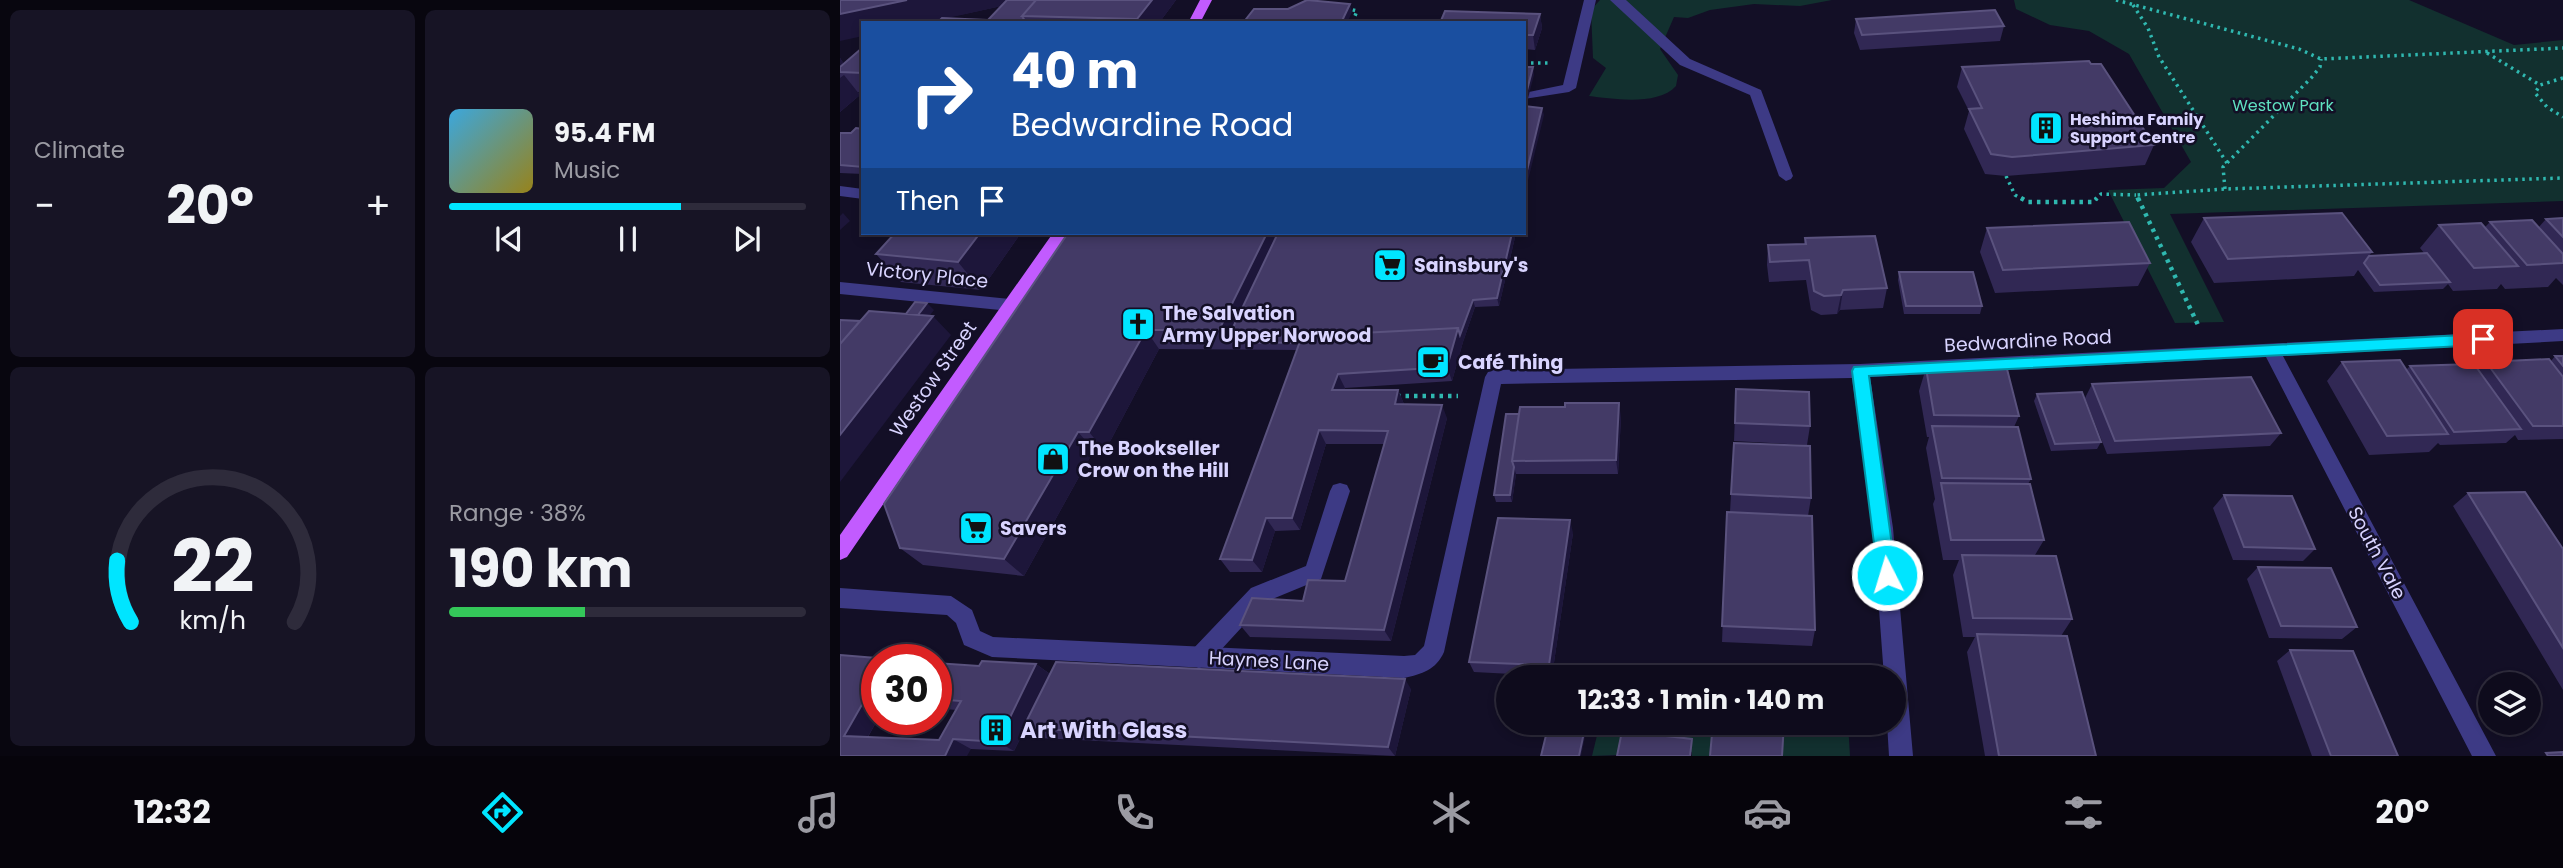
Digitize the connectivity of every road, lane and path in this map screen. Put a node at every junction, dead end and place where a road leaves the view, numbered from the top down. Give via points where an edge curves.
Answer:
1 (1206, 0) edge
2 (1590, 0) edge
3 (1616, 0) edge
4 (2116, 0) edge
5 (2133, 5) junction
6 (1343, 8) edge
7 (1195, 21) edge
8 (1353, 21) edge
9 (2563, 48) edge
10 (2484, 52) junction
11 (2321, 59) junction
12 (2563, 78) edge
13 (2540, 85) junction
14 (1529, 96) edge
15 (2563, 117) edge
16 (2227, 163) junction
17 (1786, 176) dead end
18 (2006, 176) edge
19 (2563, 178) edge
20 (2225, 190) junction
21 (840, 191) edge
22 (861, 194) edge
23 (2137, 195) junction
24 (1061, 235) edge
25 (840, 288) edge
26 (1010, 305) junction
27 (2563, 335) edge
28 (2271, 350) junction
29 (2212, 353) junction
30 (1860, 371) junction
31 (1492, 386) junction
32 (1389, 396) edge
33 (1340, 491) dead end
34 (843, 542) edge
35 (840, 598) edge
36 (1199, 657) junction
37 (1901, 756) edge
38 (2484, 756) edge

1 - 7 main road
2 - 14 street via 1569,88
3 - 17 street via 1688,64 1756,93
4 - 5 path
5 - 11 path via 2299,49
5 - 16 path via 2159,57
6 - 8 path via 1357,11
9 - 10 path
10 - 11 path
10 - 13 path
11 - 16 path via 2312,77
12 - 13 path
13 - 15 path via 2535,93
16 - 20 path via 2221,173
18 - 23 path via 2015,195 2028,202 2093,202 2101,194
19 - 20 path
20 - 23 path
21 - 22 street
23 - 29 path
24 - 26 main road, Westow Street
25 - 26 street, Victory Place
26 - 34 main road, Westow Street
27 - 28 street, Bedwardine Road
28 - 29 street, Bedwardine Road
28 - 38 street, South Vale
29 - 30 street, Bedwardine Road
30 - 31 street, Bedwardine Road
30 - 37 street via 1883,528
31 - 32 path
31 - 36 street, Haynes Lane via 1433,652 1420,664 1404,667
33 - 36 street via 1314,572 1258,595
35 - 36 street, Haynes Lane via 951,606 965,617 972,638 992,647

